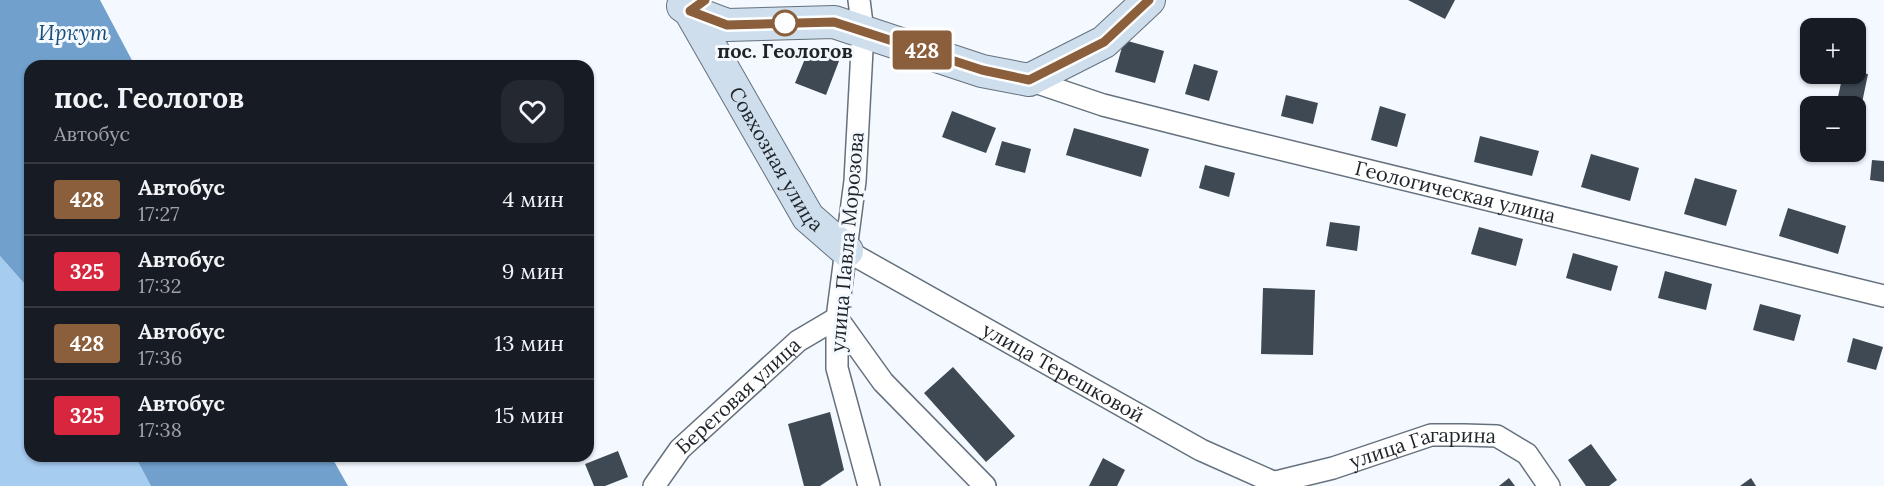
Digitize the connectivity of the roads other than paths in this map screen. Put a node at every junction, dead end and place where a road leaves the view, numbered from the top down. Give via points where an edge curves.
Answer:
1 (859, 0) edge
2 (1149, 0) edge
3 (690, 4) edge
4 (863, 31) junction
5 (1029, 80) junction
6 (847, 251) junction
7 (1884, 297) edge
8 (837, 318) junction
9 (1279, 484) edge
10 (654, 486) edge
11 (869, 486) edge
12 (985, 486) edge
13 (1549, 486) edge

1 - 4 street, улица Павла Морозова
2 - 5 street via 1104,42
3 - 4 street via 727,25 834,22
3 - 6 street, Совхозная улица via 808,217
4 - 5 street via 982,70
4 - 6 street, улица Павла Морозова
5 - 7 street, Геологическая улица via 1103,105 1211,133
6 - 8 street, улица Павла Морозова
6 - 9 street, улица Терешковой via 1201,450
8 - 10 street, Береговая улица via 798,341 688,442
8 - 11 street, улица Павла Морозова via 837,368
8 - 12 street via 883,382
9 - 13 street, улица Гагарина via 1431,435 1464,435 1497,436 1527,454

